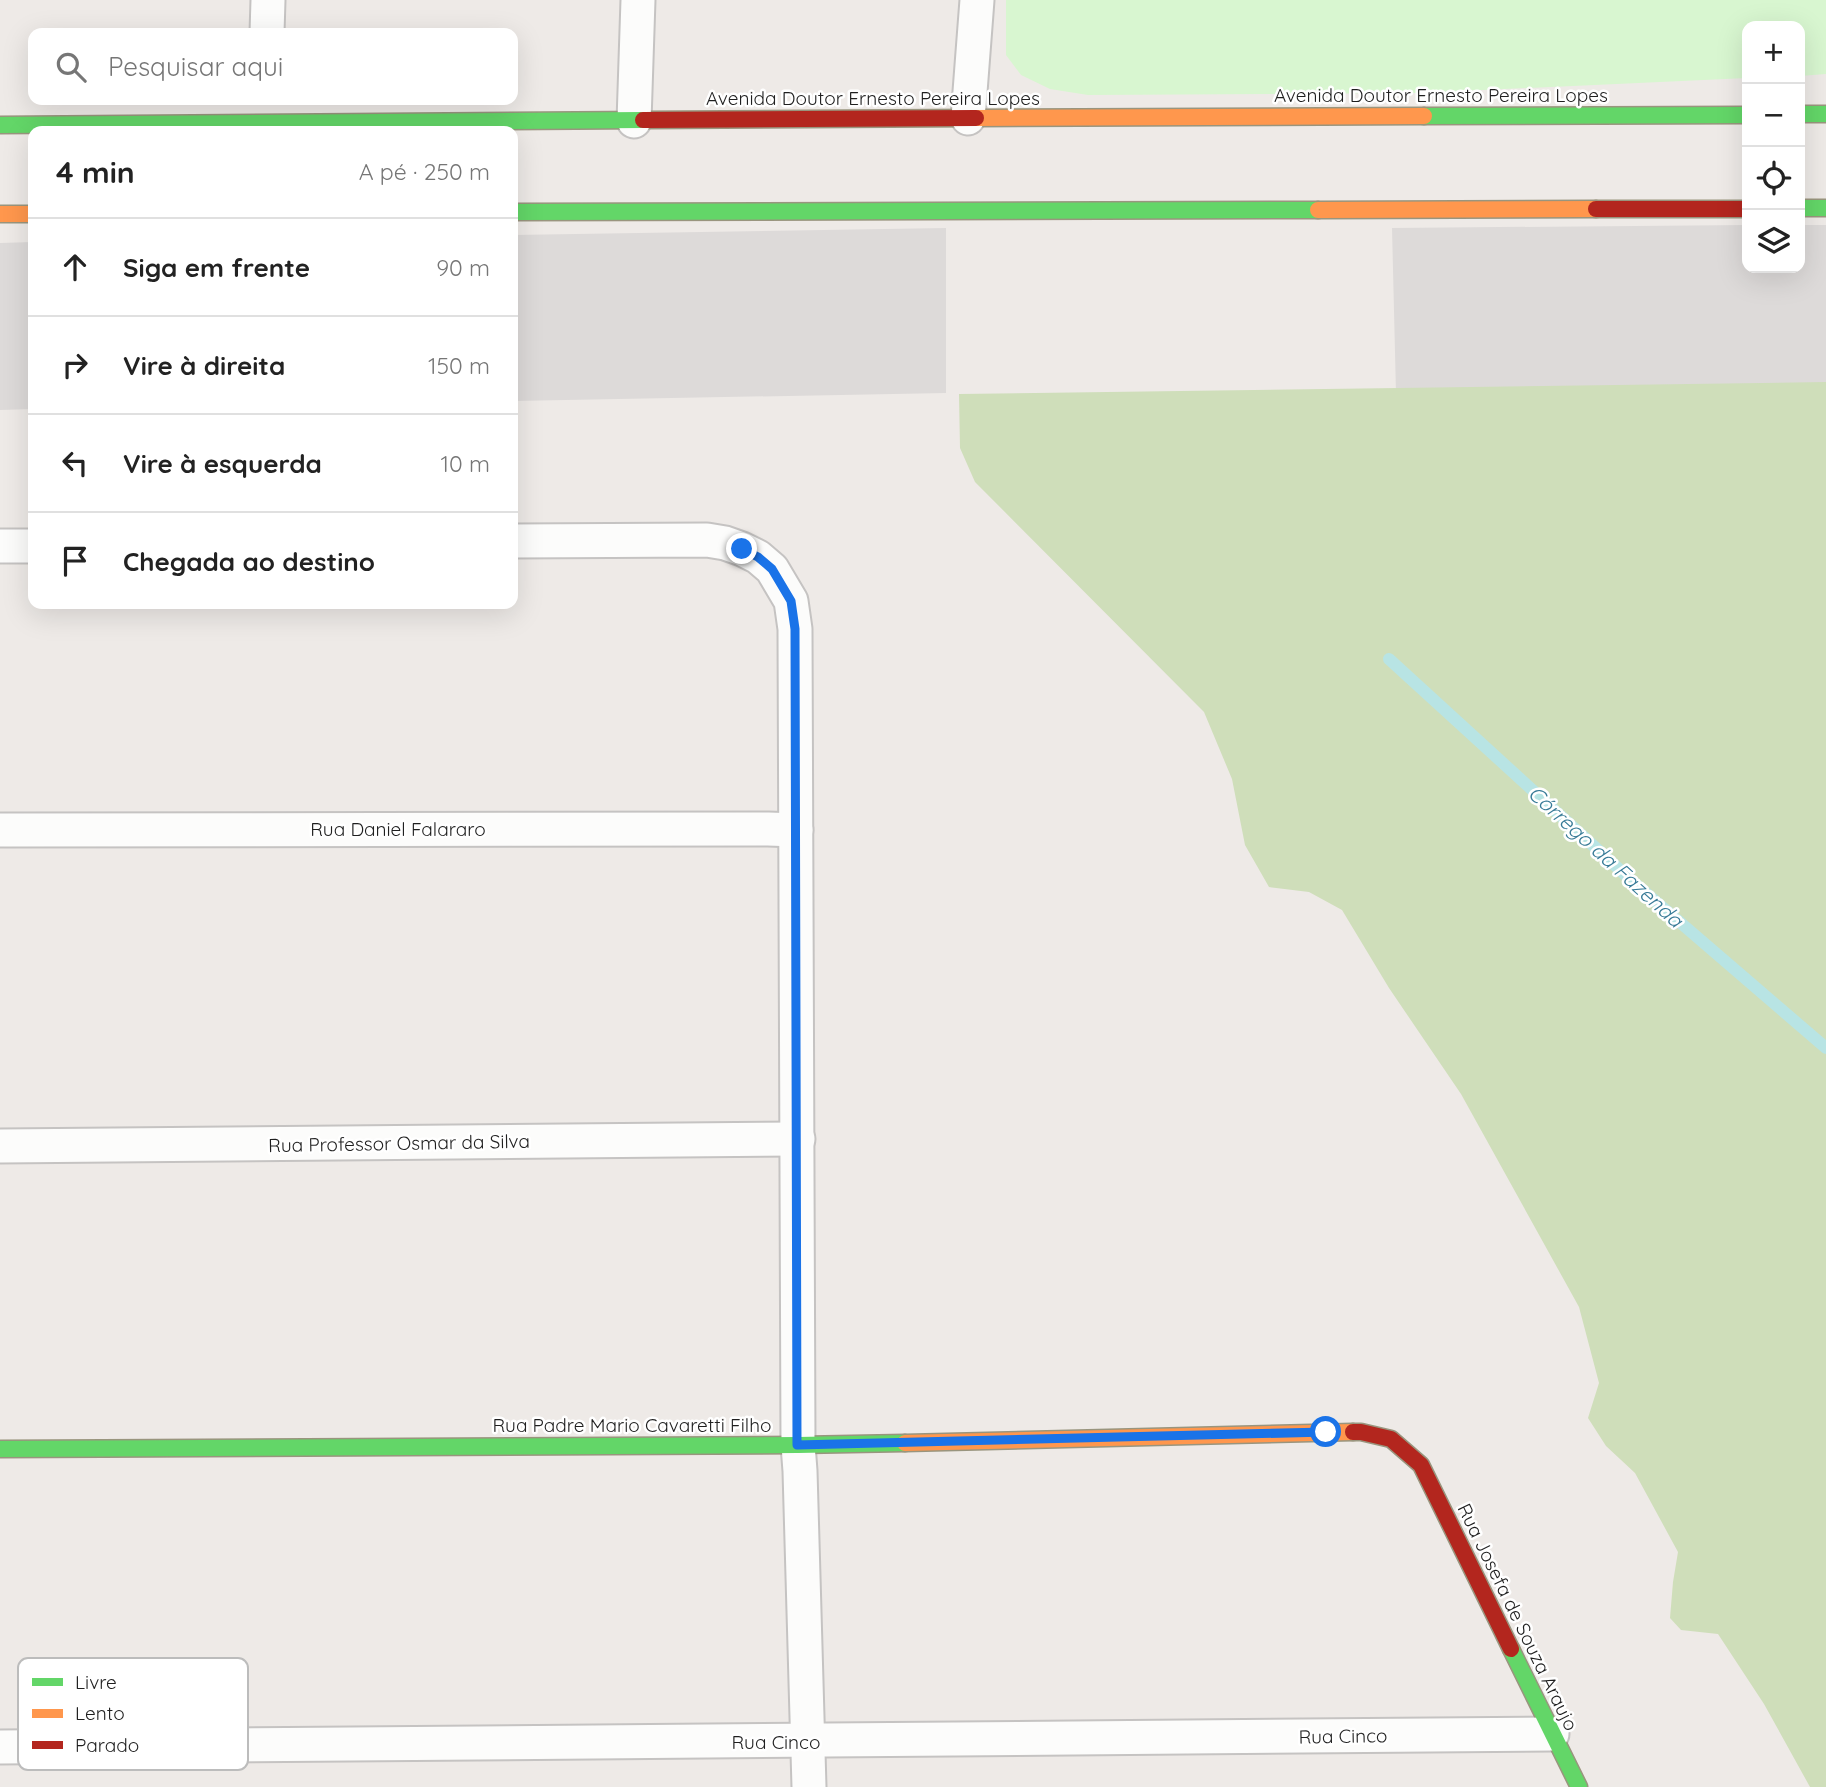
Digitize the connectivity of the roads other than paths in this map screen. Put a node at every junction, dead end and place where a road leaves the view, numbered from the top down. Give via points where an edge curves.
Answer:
1 (268, 0) edge
2 (638, 0) edge
3 (976, 0) edge
4 (267, 28) edge
5 (263, 112) edge
6 (1805, 114) edge
7 (1826, 114) edge
8 (1742, 115) edge
9 (968, 118) junction
10 (635, 121) junction
11 (0, 125) edge
12 (1805, 208) edge
13 (1826, 208) edge
14 (1742, 209) edge
15 (518, 212) edge
16 (0, 214) edge
17 (28, 214) edge
18 (518, 541) edge
19 (0, 546) edge
20 (28, 546) edge
21 (0, 830) edge
22 (796, 830) junction
23 (797, 1139) junction
24 (0, 1146) edge
25 (797, 1445) junction
26 (0, 1448) edge
27 (1421, 1465) joint
28 (1552, 1734) junction
29 (809, 1741) junction
30 (248, 1745) edge
31 (0, 1747) edge
32 (18, 1747) edge
33 (809, 1787) edge
34 (1579, 1787) edge

1 - 4 street
2 - 10 street
3 - 9 street
5 - 10 street, Avenida Doutor Ernesto Pereira Lopes
5 - 11 street, Avenida Doutor Ernesto Pereira Lopes
6 - 7 street
8 - 9 street, Avenida Doutor Ernesto Pereira Lopes
9 - 10 street, Avenida Doutor Ernesto Pereira Lopes
12 - 13 street
14 - 15 street
16 - 17 street
18 - 22 street via 708,540 742,549 772,569 791,601 795,629
19 - 20 street
21 - 22 street, Rua Daniel Falararo
22 - 23 street
23 - 24 street, Rua Professor Osmar da Silva
23 - 25 street
25 - 26 street, Rua Padre Mario Cavaretti Filho
25 - 27 street, Rua Padre Mario Cavaretti Filho via 1361,1432 1391,1440
25 - 29 street
27 - 28 street, Rua Josefa de Souza Araujo
28 - 29 street, Rua Cinco
28 - 34 street, Rua Josefa de Souza Araujo
29 - 30 street, Rua Cinco
29 - 33 street
31 - 32 street, Rua Cinco

